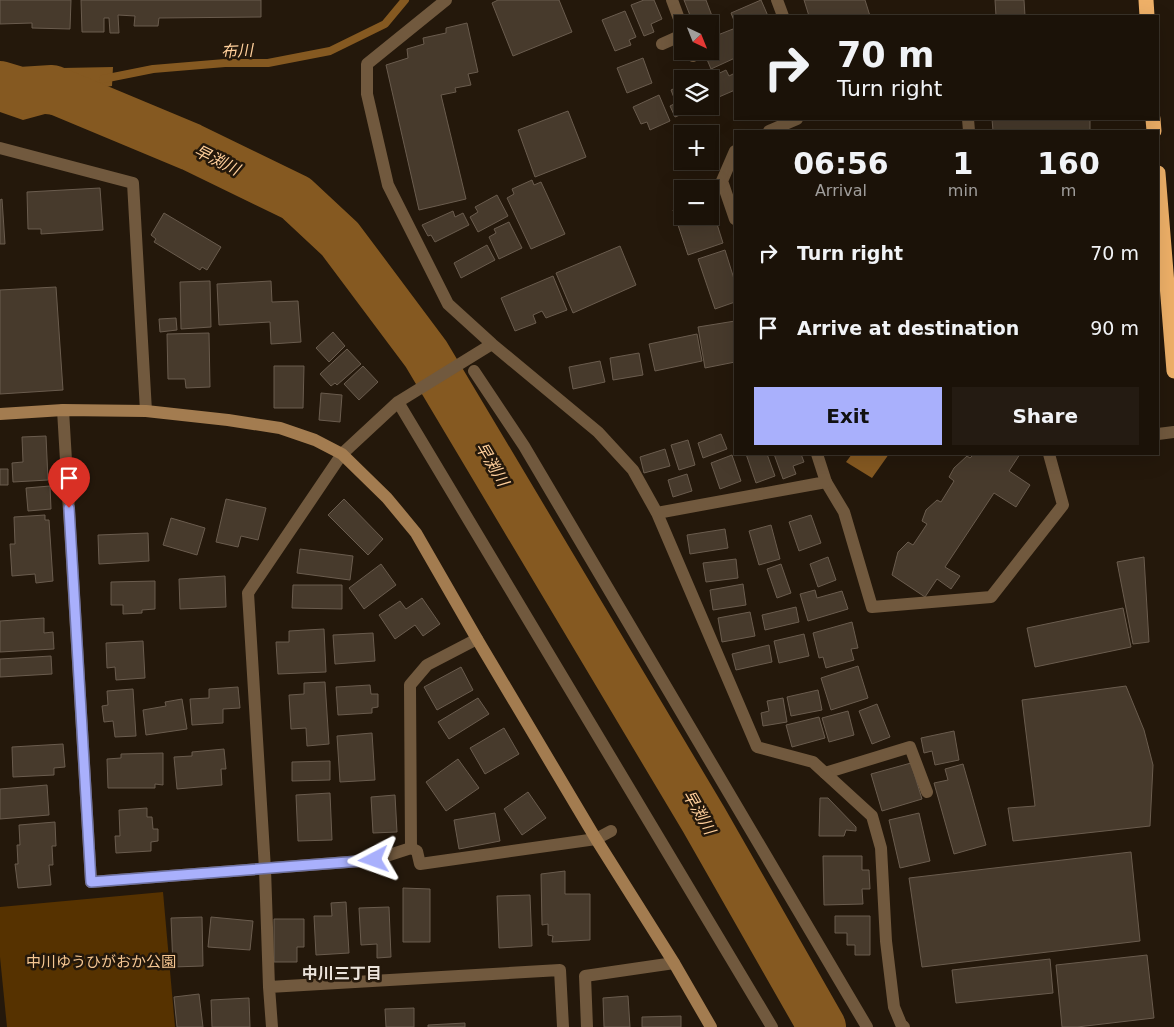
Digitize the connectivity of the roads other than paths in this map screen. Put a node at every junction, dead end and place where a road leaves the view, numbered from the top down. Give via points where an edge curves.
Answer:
1 (446, 0) edge
2 (672, 0) edge
3 (778, 0) edge
4 (1146, 0) edge
5 (677, 15) edge
6 (783, 15) edge
7 (1147, 15) edge
8 (674, 39) edge
9 (662, 44) dead end
10 (794, 120) edge
11 (771, 130) edge
12 (0, 148) edge
13 (734, 153) edge
14 (734, 216) edge
15 (1159, 219) edge
16 (1162, 296) edge
17 (492, 344) junction
18 (474, 371) dead end
19 (1174, 371) edge
20 (398, 402) junction
21 (63, 410) junction
22 (146, 411) junction
23 (0, 414) edge
24 (1174, 432) edge
25 (1159, 434) edge
26 (342, 454) junction
27 (817, 455) edge
28 (1049, 455) edge
29 (826, 482) junction
30 (657, 513) junction
31 (477, 639) junction
32 (825, 773) junction
33 (927, 792) dead end
34 (611, 830) dead end
35 (596, 839) junction
36 (411, 848) junction
37 (265, 869) junction
38 (674, 963) junction
39 (269, 987) junction
40 (272, 1027) edge
41 (563, 1027) edge
42 (587, 1027) edge
43 (711, 1027) edge
44 (772, 1027) edge
45 (867, 1027) edge
46 (904, 1027) edge

1 - 17 street via 367,64 367,94 388,185 448,304
2 - 5 street
3 - 6 street
4 - 7 highway
8 - 9 street
10 - 11 street
12 - 22 street via 133,183
13 - 14 street via 722,181
15 - 16 highway
16 - 19 highway
17 - 20 street
17 - 30 street via 598,432 633,470
18 - 45 street via 524,446
20 - 26 street
20 - 44 street
21 - 22 street
21 - 23 street
21 - 37 street via 91,882
22 - 26 street via 280,428
24 - 25 street
26 - 31 street via 416,532
26 - 37 street via 248,593
27 - 29 street
28 - 29 street via 1062,505 991,597 872,607 844,512
29 - 30 street
30 - 32 street via 756,747 813,762
31 - 35 street
31 - 36 street via 427,665 410,684
32 - 33 street via 910,747
32 - 46 street via 872,816 882,848 886,942 894,1007
34 - 35 street
35 - 36 street via 420,864 417,851
35 - 38 street
36 - 37 street via 374,860
37 - 39 street
38 - 42 street via 585,976
38 - 43 street
39 - 40 street
39 - 41 street via 560,970

